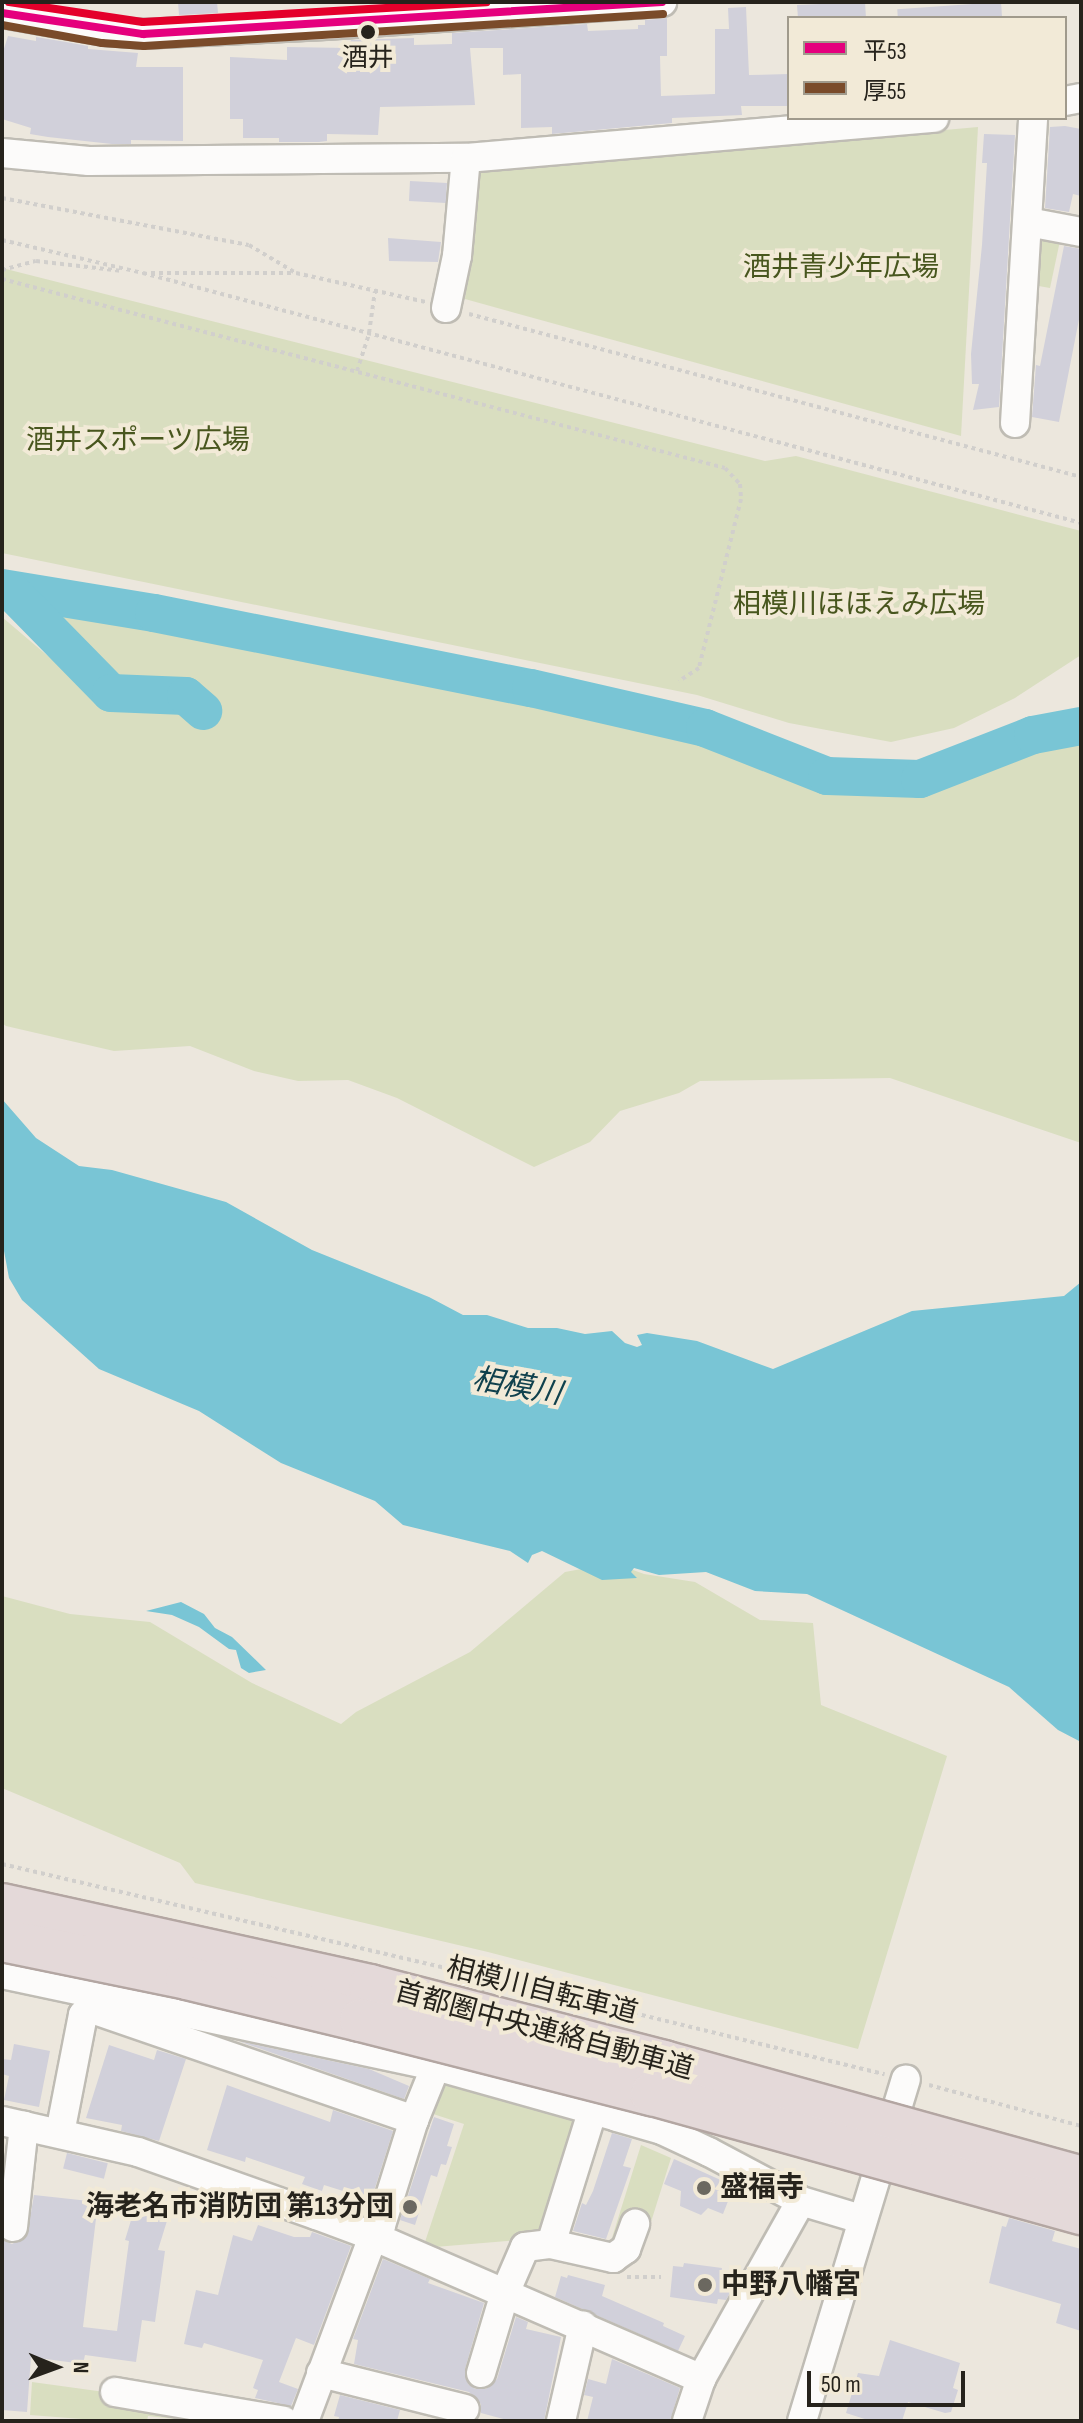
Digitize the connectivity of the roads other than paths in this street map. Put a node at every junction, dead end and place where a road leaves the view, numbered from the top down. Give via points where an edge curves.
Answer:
1 (662, 2) edge
2 (548, 6) edge
3 (2, 13) edge
4 (325, 14) edge
5 (911, 120) edge
6 (1033, 120) edge
7 (2, 153) edge
8 (466, 158) junction
9 (1028, 222) junction
10 (1081, 232) edge
11 (446, 308) road end
12 (1015, 423) dead end
13 (2, 1905) edge
14 (2, 1940) edge
15 (2, 1974) edge
16 (473, 1974) road end
17 (436, 2066) junction
18 (906, 2079) road end
19 (592, 2112) junction
20 (414, 2120) junction
21 (13, 2124) edge
22 (60, 2133) junction
23 (1081, 2178) edge
24 (801, 2201) junction
25 (1081, 2213) edge
26 (861, 2219) junction
27 (635, 2224) dead end
28 (13, 2227) dead end
29 (375, 2237) junction
30 (551, 2244) junction
31 (505, 2293) junction
32 (583, 2326) junction
33 (321, 2373) junction
34 (481, 2373) dead end
35 (701, 2379) junction
36 (115, 2392) dead end
37 (465, 2409) dead end
38 (216, 2415) edge
39 (284, 2421) edge
40 (304, 2421) edge
41 (561, 2421) edge
42 (687, 2421) edge
43 (802, 2421) edge

1 - 2 street
2 - 4 street
3 - 4 street via 143,34
5 - 8 street
6 - 9 street
7 - 8 street via 89,161
8 - 11 street via 457,256
9 - 10 street
9 - 12 street
13 - 23 highway, 首都圏中央連絡自動車道, bridge via 370,1986
14 - 25 highway, 首都圏中央連絡自動車道, bridge via 376,2024
15 - 17 street
16 - 17 street
17 - 19 street
17 - 20 street
18 - 26 street
19 - 24 street via 662,2130
19 - 30 street
20 - 22 street via 89,2008 83,2015
20 - 29 street
21 - 22 street
21 - 28 street
22 - 29 street via 138,2152
24 - 26 street
24 - 35 street
26 - 43 street
27 - 30 street via 626,2249 613,2258
29 - 31 street
29 - 33 street
30 - 31 street via 525,2247
31 - 32 street
31 - 34 street
32 - 35 street
32 - 41 street
33 - 37 street
33 - 40 street
35 - 42 street
36 - 38 street
38 - 39 street

